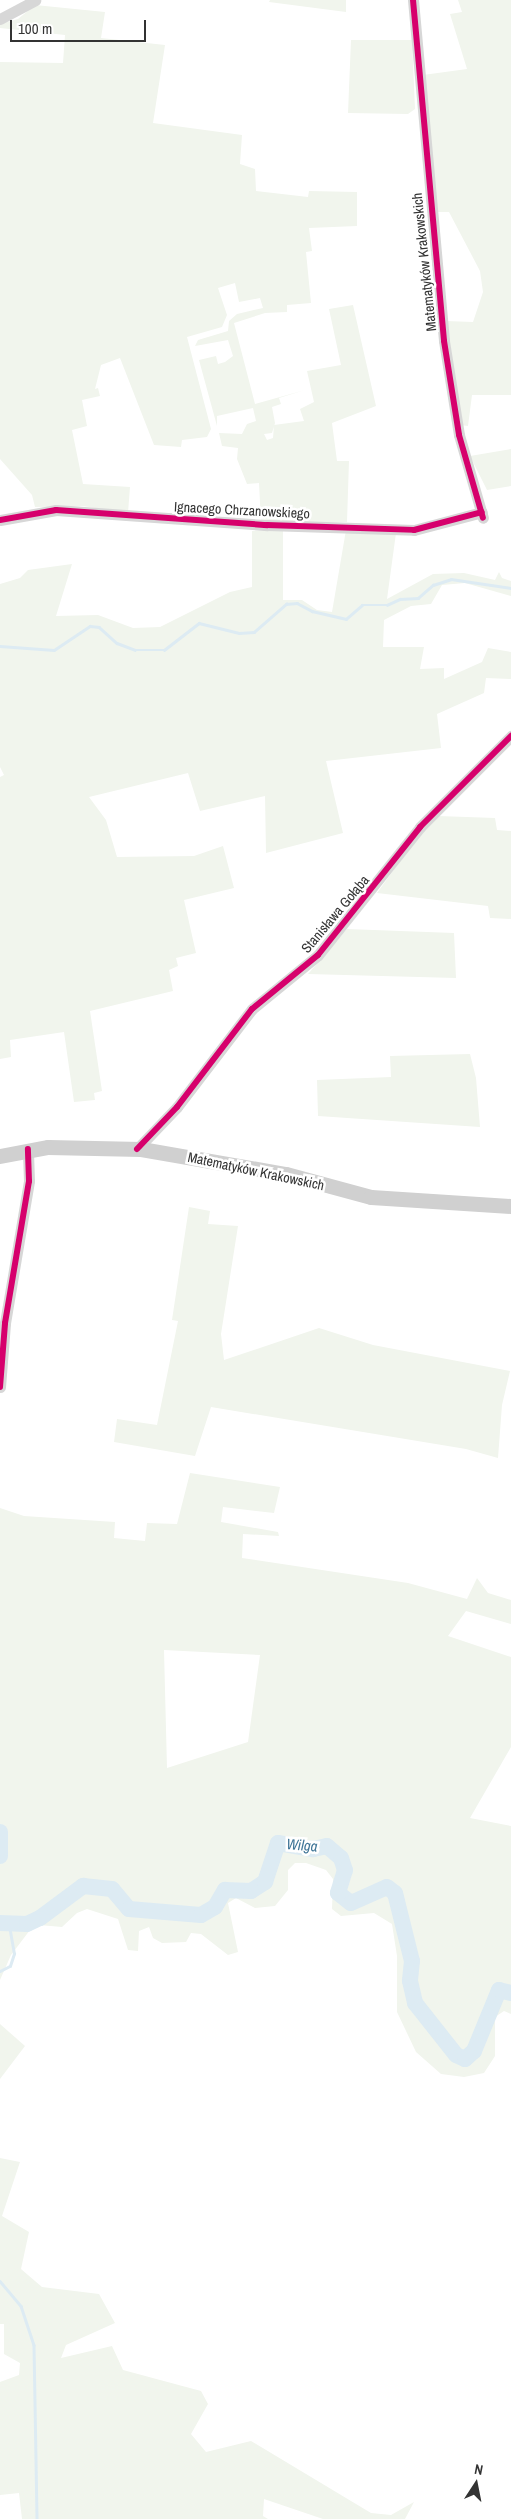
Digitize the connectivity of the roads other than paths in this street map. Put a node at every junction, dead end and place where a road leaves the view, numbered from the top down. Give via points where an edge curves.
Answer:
1 (34, 0) edge
2 (413, 0) edge
3 (0, 19) edge
4 (482, 515) joint
5 (0, 520) edge
6 (511, 736) edge
7 (28, 1149) junction
8 (137, 1149) junction
9 (0, 1156) edge
10 (511, 1206) edge
11 (0, 1387) edge

1 - 3 street
2 - 4 street, Matematyków Krakowskich via 444,341 459,435
4 - 5 street, Ignacego Chrzanowskiego via 414,530 267,525 56,510
6 - 8 street, Stanisława Gołąba via 420,827 318,955 246,1016 177,1107
7 - 8 street, Matematyków Krakowskich
7 - 9 street, Matematyków Krakowskich
7 - 11 street via 29,1181 5,1323
8 - 10 street, Matematyków Krakowskich via 286,1174 371,1197

